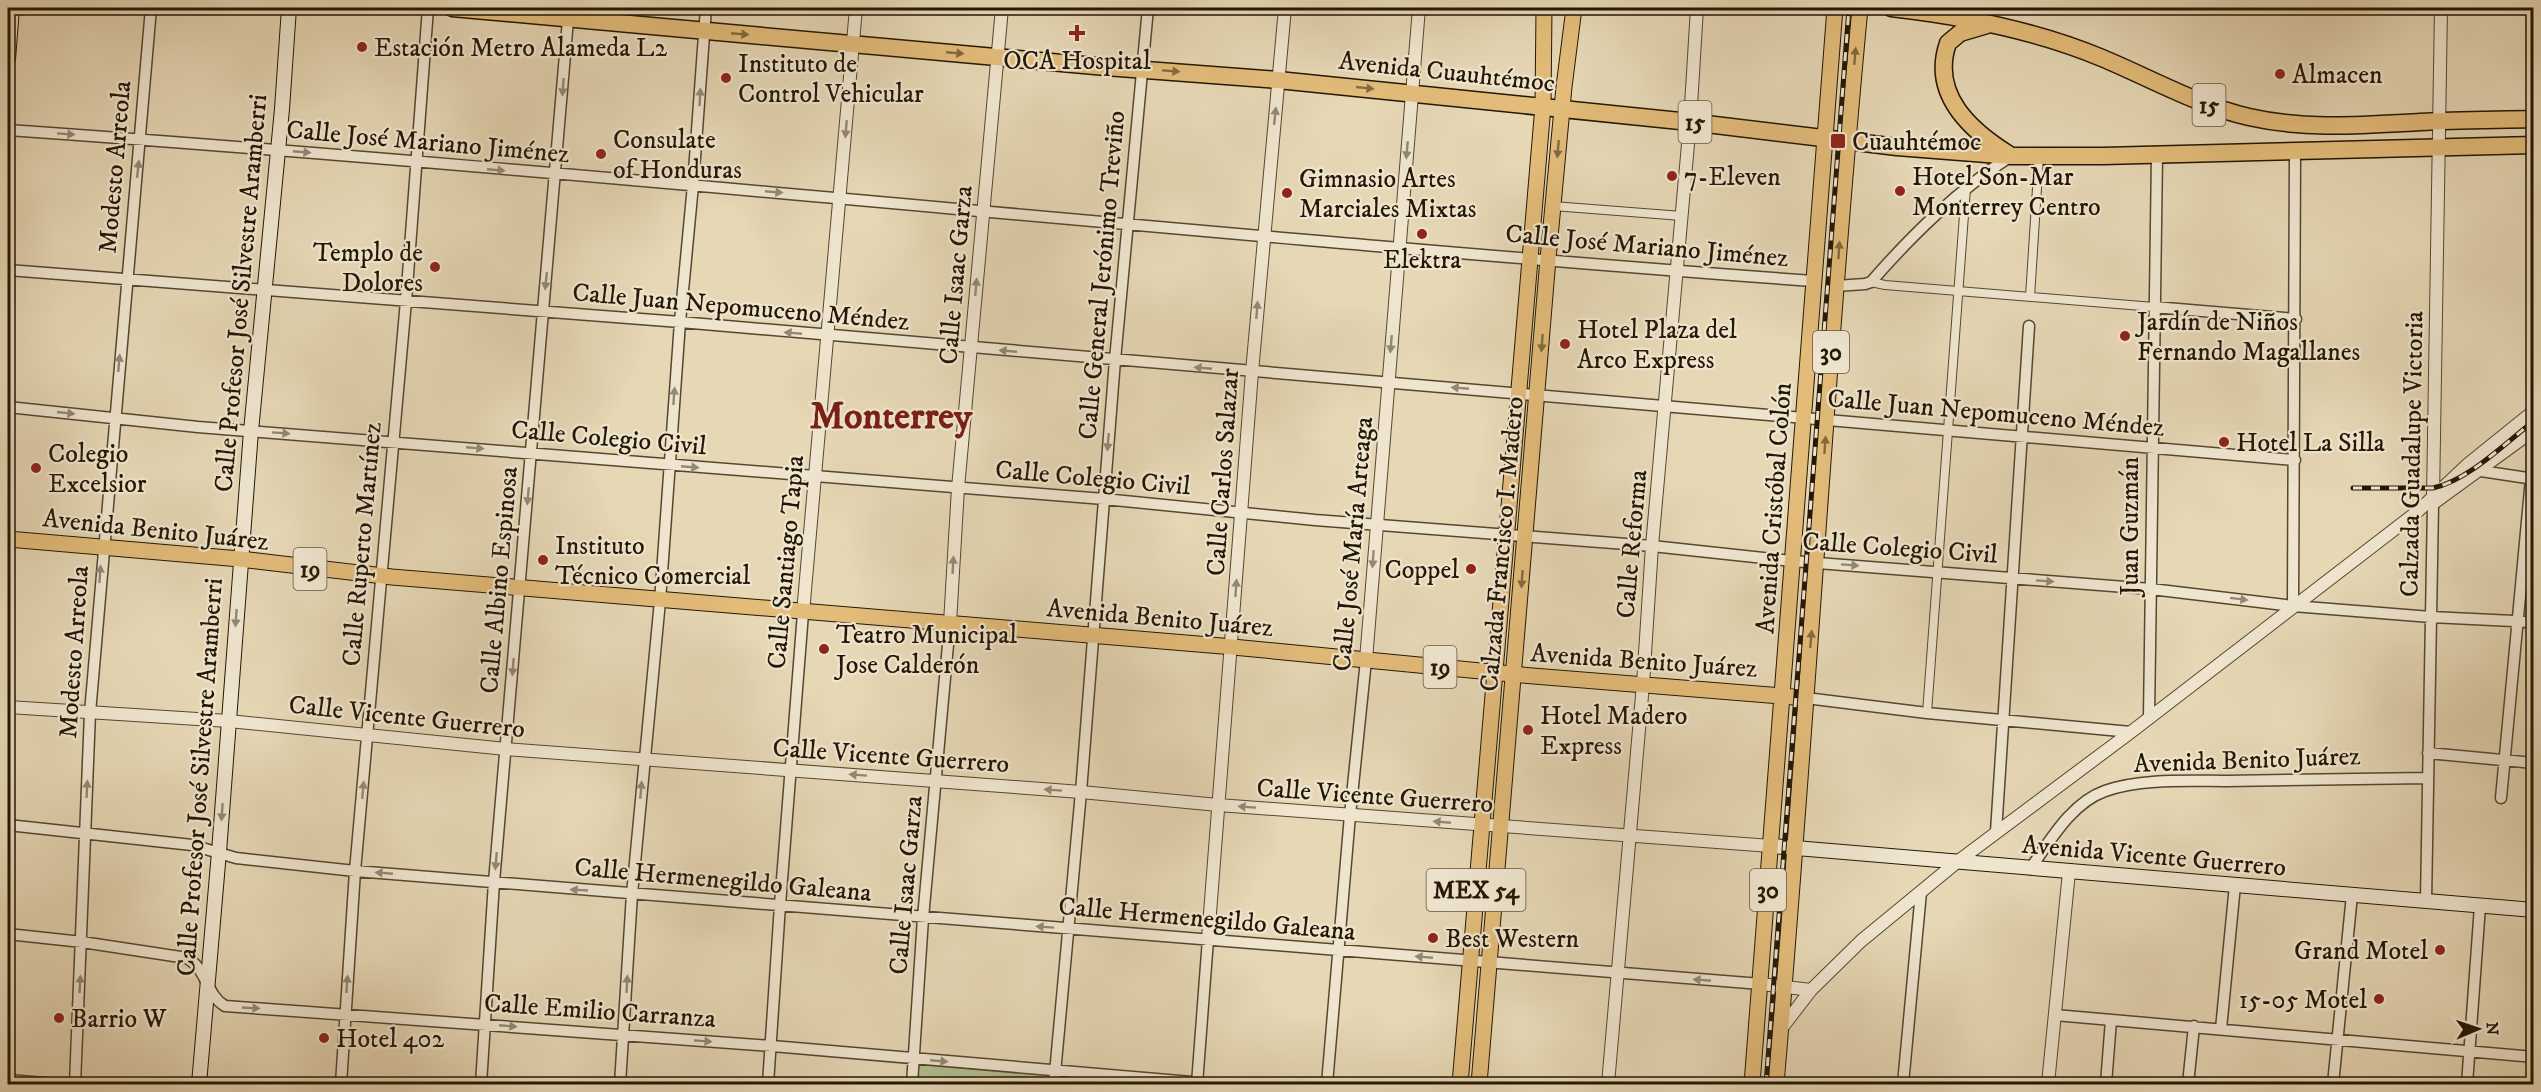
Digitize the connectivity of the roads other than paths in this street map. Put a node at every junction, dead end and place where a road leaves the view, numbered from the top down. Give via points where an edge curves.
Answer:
1 (12, 8) edge
2 (151, 8) edge
3 (289, 8) edge
4 (428, 8) edge
5 (452, 8) edge
6 (706, 8) edge
7 (856, 8) edge
8 (1002, 8) edge
9 (1148, 8) edge
10 (1285, 8) edge
11 (1419, 8) edge
12 (1544, 8) edge
13 (1574, 8) edge
14 (1697, 8) edge
15 (1835, 8) edge
16 (1860, 8) edge
17 (1891, 8) edge
18 (2441, 8) edge
19 (569, 13) edge
20 (1993, 24) junction
21 (704, 30) junction
22 (852, 44) junction
23 (998, 57) junction
24 (8, 59) edge
25 (1143, 69) junction
26 (1278, 80) junction
27 (1412, 93) junction
28 (1543, 106) junction
29 (1562, 108) junction
30 (2534, 119) edge
31 (1690, 122) junction
32 (2438, 122) junction
33 (8, 130) edge
34 (1825, 138) junction
35 (141, 140) junction
36 (1847, 140) junction
37 (2531, 144) edge
38 (2437, 149) junction
39 (277, 150) junction
40 (2295, 151) junction
41 (2157, 155) junction
42 (2012, 156) junction
43 (2039, 157) junction
44 (416, 162) junction
45 (556, 175) junction
46 (693, 185) junction
47 (1966, 187) junction
48 (840, 199) junction
49 (1553, 206) junction
50 (982, 213) junction
51 (1682, 216) junction
52 (1127, 225) junction
53 (1264, 236) junction
54 (1399, 247) junction
55 (1530, 258) junction
56 (1548, 259) junction
57 (8, 270) edge
58 (1677, 271) junction
59 (126, 278) junction
60 (1813, 281) junction
61 (1871, 282) junction
62 (1836, 286) junction
63 (263, 290) junction
64 (1960, 291) junction
65 (2030, 297) junction
66 (406, 301) junction
67 (2154, 307) junction
68 (544, 312) junction
69 (2296, 319) junction
70 (680, 322) junction
71 (2029, 326) dead end
72 (828, 336) junction
73 (971, 348) junction
74 (1115, 360) junction
75 (1252, 372) junction
76 (1388, 382) junction
77 (1518, 393) junction
78 (1538, 394) junction
79 (8, 407) edge
80 (1665, 407) junction
81 (2534, 411) edge
82 (114, 418) junction
83 (1803, 418) junction
84 (1827, 420) junction
85 (1948, 430) junction
86 (2534, 430) edge
87 (250, 431) junction
88 (2021, 437) junction
89 (392, 441) junction
90 (2152, 448) junction
91 (531, 453) junction
92 (2295, 460) junction
93 (669, 465) junction
94 (2481, 471) junction
95 (813, 477) junction
96 (2532, 479) edge
97 (958, 489) junction
98 (1104, 499) junction
99 (2433, 500) junction
100 (1241, 513) junction
101 (1376, 524) junction
102 (1505, 536) junction
103 (1525, 538) junction
104 (8, 539) edge
105 (1652, 546) junction
106 (102, 547) junction
107 (240, 560) junction
108 (1792, 561) junction
109 (1817, 563) junction
110 (1937, 572) junction
111 (380, 576) junction
112 (2011, 578) junction
113 (519, 587) junction
114 (2151, 589) junction
115 (660, 601) junction
116 (2294, 606) junction
117 (803, 613) junction
118 (2431, 617) junction
119 (2517, 621) junction
120 (2534, 622) edge
121 (950, 623) junction
122 (1093, 635) junction
123 (1232, 647) junction
124 (1366, 660) junction
125 (1496, 672) junction
126 (1515, 674) junction
127 (1643, 684) junction
128 (1784, 695) junction
129 (1806, 698) junction
130 (8, 707) edge
131 (90, 713) junction
132 (1927, 713) junction
133 (2149, 718) junction
134 (2002, 719) junction
135 (229, 721) junction
136 (2131, 732) junction
137 (368, 735) junction
138 (507, 749) junction
139 (2428, 753) junction
140 (644, 758) junction
141 (2506, 761) junction
142 (2534, 763) edge
143 (791, 770) junction
144 (2428, 778) junction
145 (936, 781) junction
146 (1081, 792) junction
147 (2501, 798) dead end
148 (1218, 805) junction
149 (1350, 815) junction
150 (8, 825) edge
151 (1481, 825) junction
152 (1500, 827) junction
153 (1996, 832) junction
154 (84, 835) junction
155 (1628, 836) junction
156 (1771, 846) junction
157 (1796, 847) junction
158 (219, 852) junction
159 (1957, 862) junction
160 (2030, 868) junction
161 (355, 871) junction
162 (2069, 872) junction
163 (494, 882) junction
164 (2235, 885) junction
165 (1921, 892) junction
166 (632, 894) junction
167 (2352, 895) junction
168 (2426, 901) junction
169 (780, 905) junction
170 (2480, 906) junction
171 (2534, 910) edge
172 (923, 918) junction
173 (1068, 929) junction
174 (8, 934) edge
175 (1208, 939) junction
176 (82, 942) junction
177 (1338, 950) junction
178 (1471, 961) junction
179 (1489, 963) junction
180 (1618, 973) junction
181 (207, 980) junction
182 (1761, 984) junction
183 (1785, 986) junction
184 (1811, 990) junction
185 (345, 1014) junction
186 (2055, 1015) junction
187 (2111, 1020) junction
188 (484, 1024) junction
189 (2194, 1026) junction
190 (1781, 1029) junction
191 (2221, 1029) junction
192 (624, 1035) junction
193 (2338, 1039) junction
194 (772, 1046) junction
195 (2469, 1051) junction
196 (2534, 1057) edge
197 (914, 1059) junction
198 (1056, 1071) junction
199 (8, 1080) edge
200 (57, 1084) edge
201 (75, 1084) edge
202 (198, 1084) edge
203 (341, 1084) edge
204 (481, 1084) edge
205 (620, 1084) edge
206 (768, 1084) edge
207 (912, 1084) edge
208 (1054, 1084) edge
209 (1197, 1084) edge
210 (1215, 1084) edge
211 (1327, 1084) edge
212 (1460, 1084) edge
213 (1479, 1084) edge
214 (1608, 1084) edge
215 (1752, 1084) edge
216 (1776, 1084) edge
217 (1903, 1084) edge
218 (2048, 1084) edge
219 (2106, 1084) edge
220 (2188, 1084) edge
221 (2333, 1084) edge
222 (2467, 1084) edge

1 - 24 main road
2 - 35 street, Modesto Arreola
3 - 39 main road, Calle Profesor José Silvestre Aramberri
4 - 44 street, Calle Ruperto Martínez
5 - 19 highway, Avenida Cuauhtémoc / 15
6 - 21 street
7 - 22 street, Calle Santiago Tapia
8 - 23 street, Calle Isaac Garza
9 - 25 street, Calle General Jerónimo Treviño
10 - 26 street, Calle Carlos Salazar
11 - 27 street, Calle José María Arteaga
12 - 28 main road, Calzada Francisco I. Madero
13 - 29 main road, Calzada Francisco I. Madero
14 - 31 street, Calle Reforma
15 - 34 main road, Avenida Cristóbal Colón / 30
36 -> 16 main road, Avenida Cristóbal Colón / 30
17 - 20 highway, 15
18 - 32 street, Calzada Guadalupe Victoria
19 - 21 highway, Avenida Cuauhtémoc / 15
19 -> 45 street, Calle Albino Espinosa
20 - 32 highway, 15 via 2086,52 2192,98 2268,121 2324,127
20 - 42 highway via 1953,37 1947,43 1944,67 1950,94 1963,118 1982,137
21 -> 22 highway, Avenida Cuauhtémoc / 15
46 -> 21 street
22 -> 23 highway, Avenida Cuauhtémoc / 15
22 -> 48 street, Calle Santiago Tapia
23 - 25 highway, Avenida Cuauhtémoc / 15
23 - 50 street, Calle Isaac Garza
25 -> 26 highway, Avenida Cuauhtémoc / 15
25 - 52 street, Calle General Jerónimo Treviño
26 -> 27 highway, Avenida Cuauhtémoc / 15
53 -> 26 street, Calle Carlos Salazar
27 - 28 highway, Avenida Cuauhtémoc / 15
27 -> 54 street, Calle José María Arteaga
28 - 29 highway, Avenida Cuauhtémoc / 15
28 - 55 main road, Calzada Francisco I. Madero
29 - 31 highway, Avenida Cuauhtémoc / 15
29 -> 49 main road, Calzada Francisco I. Madero
30 - 32 highway, 15
31 - 34 highway, Avenida Cuauhtémoc / 15
31 - 51 street, Calle Reforma
32 - 38 street, Calzada Guadalupe Victoria
33 -> 35 street, Calle José Mariano Jiménez
34 - 36 highway, Avenida Cuauhtémoc / 15
34 - 60 main road, Avenida Cristóbal Colón / 30
35 - 39 street, Calle José Mariano Jiménez
59 -> 35 street, Modesto Arreola
36 - 42 highway, Avenida Cuauhtémoc / 15
62 -> 36 main road, Avenida Cristóbal Colón / 30
37 - 38 highway, 15
38 - 40 highway, Avenida Cuauhtémoc / 15
38 - 99 street, Calzada Guadalupe Victoria
39 -> 44 street, Calle José Mariano Jiménez
39 - 63 main road, Calle Profesor José Silvestre Aramberri
40 - 41 highway, Avenida Cuauhtémoc / 15
40 - 69 street
41 - 43 highway, Avenida Cuauhtémoc / 15
41 - 67 street, Juan Guzmán
42 - 43 highway, Avenida Cuauhtémoc / 15
42 - 47 street
43 - 65 street
44 -> 45 street, Calle José Mariano Jiménez
44 - 66 street, Calle Ruperto Martínez
45 - 46 street, Calle José Mariano Jiménez
45 -> 68 street, Calle Albino Espinosa
46 -> 48 street, Calle José Mariano Jiménez
46 - 70 street
47 - 61 street via 1909,238
47 - 64 street
48 - 50 street, Calle José Mariano Jiménez
48 - 72 street, Calle Santiago Tapia
49 - 51 street
49 - 56 main road, Calzada Francisco I. Madero
50 - 52 street, Calle José Mariano Jiménez
73 -> 50 street, Calle Isaac Garza
51 - 58 street, Calle Reforma
52 - 53 street, Calle José Mariano Jiménez
52 - 74 street, Calle General Jerónimo Treviño
53 - 54 street, Calle José Mariano Jiménez
75 -> 53 street, Calle Carlos Salazar
54 - 55 street, Calle José Mariano Jiménez
54 -> 76 street, Calle José María Arteaga
55 - 56 street, Calle José Mariano Jiménez
55 - 77 main road, Calzada Francisco I. Madero
56 - 58 street, Calle José Mariano Jiménez
56 -> 78 main road, Calzada Francisco I. Madero
57 - 59 street, Calle Juan Nepomuceno Méndez
58 - 60 street, Calle José Mariano Jiménez
58 - 80 street, Calle Reforma
59 - 63 street, Calle Juan Nepomuceno Méndez
82 -> 59 street, Modesto Arreola
60 - 83 main road, Avenida Cristóbal Colón / 30
61 - 62 street
61 - 64 street
62 - 84 main road, Avenida Cristóbal Colón / 30
63 - 66 street, Calle Juan Nepomuceno Méndez
63 - 87 main road, Calle Profesor José Silvestre Aramberri
64 - 65 street
64 - 85 street
65 - 67 street
66 - 68 street, Calle Juan Nepomuceno Méndez
66 - 89 street, Calle Ruperto Martínez
67 - 69 street
67 - 90 street, Juan Guzmán
68 - 70 street, Calle Juan Nepomuceno Méndez
68 - 91 street, Calle Albino Espinosa
69 - 92 street
72 -> 70 street, Calle Juan Nepomuceno Méndez
93 -> 70 street
71 - 88 street
72 - 73 street, Calle Juan Nepomuceno Méndez
72 - 95 street, Calle Santiago Tapia
74 -> 73 street, Calle Juan Nepomuceno Méndez
73 - 97 street, Calle Isaac Garza
75 -> 74 street, Calle Juan Nepomuceno Méndez
74 -> 98 street, Calle General Jerónimo Treviño
75 - 76 street, Calle Juan Nepomuceno Méndez
75 - 100 street, Calle Carlos Salazar
77 -> 76 street, Calle Juan Nepomuceno Méndez
76 - 101 street, Calle José María Arteaga
77 - 78 street, Calle Juan Nepomuceno Méndez
77 - 102 main road, Calzada Francisco I. Madero
78 - 80 street, Calle Juan Nepomuceno Méndez
78 - 103 main road, Calzada Francisco I. Madero
79 -> 82 street, Calle Colegio Civil
80 - 83 street, Calle Juan Nepomuceno Méndez
80 - 105 street, Calle Reforma
81 - 99 street
82 - 87 street, Calle Colegio Civil
82 - 106 street, Modesto Arreola
83 - 84 street, Calle Juan Nepomuceno Méndez
83 - 108 main road, Avenida Cristóbal Colón / 30
84 - 85 street, Calle Juan Nepomuceno Méndez
109 -> 84 main road, Avenida Cristóbal Colón / 30
85 - 88 street, Calle Juan Nepomuceno Méndez
85 - 110 street
86 - 94 street
87 -> 89 street, Calle Colegio Civil
87 - 107 main road, Calle Profesor José Silvestre Aramberri
88 - 90 street, Calle Juan Nepomuceno Méndez
88 - 112 street
89 -> 91 street, Calle Colegio Civil
89 - 111 street, Calle Ruperto Martínez
90 - 92 street, Calle Juan Nepomuceno Méndez
90 - 114 street, Juan Guzmán
91 - 93 street, Calle Colegio Civil
91 -> 113 street, Calle Albino Espinosa
92 - 116 street
93 -> 95 street, Calle Colegio Civil
93 - 115 street
94 - 96 street
94 - 99 street
95 - 97 street, Calle Colegio Civil
95 - 117 street, Calle Santiago Tapia
96 - 119 street
97 - 98 street, Calle Colegio Civil
121 -> 97 street, Calle Isaac Garza
98 - 100 street, Calle Colegio Civil
98 - 122 street, Calle General Jerónimo Treviño
99 - 116 street
99 - 118 street, Calzada Guadalupe Victoria
100 - 101 street, Calle Colegio Civil
123 -> 100 street, Calle Carlos Salazar
101 - 102 street, Calle Colegio Civil
101 -> 124 street, Calle José María Arteaga
102 - 103 street, Calle Colegio Civil
102 - 125 main road, Calzada Francisco I. Madero
103 - 105 street, Calle Colegio Civil
103 -> 126 main road, Calzada Francisco I. Madero
104 - 106 main road, Avenida Benito Juárez / 19
105 - 108 street, Calle Colegio Civil
105 - 127 street, Calle Reforma
106 - 107 main road, Avenida Benito Juárez / 19
131 -> 106 street, Modesto Arreola
107 - 111 main road, Avenida Benito Juárez / 19
107 -> 135 main road, Calle Profesor José Silvestre Aramberri
108 - 109 street, Calle Colegio Civil
108 - 128 main road, Avenida Cristóbal Colón / 30
109 -> 110 street, Calle Colegio Civil
129 -> 109 main road, Avenida Cristóbal Colón / 30
110 - 112 street, Calle Colegio Civil
110 - 132 street
111 - 113 main road, Avenida Benito Juárez / 19
111 - 137 street, Calle Ruperto Martínez
112 -> 114 street, Calle Colegio Civil
112 - 134 street
113 - 115 main road, Avenida Benito Juárez / 19
113 -> 138 street, Calle Albino Espinosa
114 -> 116 street, Calle Colegio Civil
114 - 133 street, Juan Guzmán
115 - 117 main road, Avenida Benito Juárez / 19
115 - 140 street
116 - 118 street, Calle Colegio Civil
116 - 133 street
117 - 121 main road, Avenida Benito Juárez / 19
117 - 143 street, Calle Santiago Tapia
118 - 119 street, Calle Colegio Civil
118 - 139 street, Calzada Guadalupe Victoria
119 - 120 street, Calle Colegio Civil
119 - 141 street
121 - 122 main road, Avenida Benito Juárez / 19
121 - 145 street, Calle Isaac Garza
122 - 123 main road, Avenida Benito Juárez / 19
122 - 146 street, Calle General Jerónimo Treviño
123 - 124 main road, Avenida Benito Juárez / 19
123 - 148 street, Calle Carlos Salazar
124 - 125 main road, Avenida Benito Juárez / 19
124 - 149 street, Calle José María Arteaga
125 - 126 main road, Avenida Benito Juárez / 19
125 - 151 main road, Calzada Francisco I. Madero / MEX 54
126 - 127 main road, Avenida Benito Juárez / 19
126 - 152 main road, Calzada Francisco I. Madero / MEX 54
127 - 128 main road, Avenida Benito Juárez / 19
127 - 155 street, Calle Reforma
128 - 129 main road, Avenida Benito Juárez / 19
128 - 156 main road, Avenida Cristóbal Colón / 30
129 - 132 street, 19
129 - 157 main road, Avenida Cristóbal Colón / 30
130 - 131 street, Calle Vicente Guerrero
131 - 135 street, Calle Vicente Guerrero
154 -> 131 street, Modesto Arreola
132 - 134 street, 19
133 - 136 street
134 - 136 street, 19
134 - 153 street
135 - 137 street, Calle Vicente Guerrero
135 -> 158 main road, Calle Profesor José Silvestre Aramberri
136 - 153 street
137 - 138 street, Calle Vicente Guerrero
161 -> 137 street, Calle Ruperto Martínez
138 - 140 street, Calle Vicente Guerrero
138 -> 163 street, Calle Albino Espinosa
139 - 141 street
139 - 144 street, Calzada Guadalupe Victoria
140 - 143 street, Calle Vicente Guerrero
166 -> 140 street
141 - 142 street
141 - 147 street
145 -> 143 street, Calle Vicente Guerrero
143 - 169 street, Calle Santiago Tapia
144 - 160 street, Avenida Benito Juárez via 2196,781 2124,786 2088,800 2065,821
144 - 168 street, Calzada Guadalupe Victoria
146 -> 145 street, Calle Vicente Guerrero
145 - 172 street, Calle Isaac Garza
146 - 148 street, Calle Vicente Guerrero
146 - 173 street, Calle General Jerónimo Treviño
149 -> 148 street, Calle Vicente Guerrero
148 - 175 street, Calle Carlos Salazar
151 -> 149 street, Calle Vicente Guerrero
149 - 177 street, Calle José María Arteaga
150 - 154 street, Calle Hermenegildo Galeana
151 - 152 street, Calle Vicente Guerrero
151 - 178 main road, Calzada Francisco I. Madero / MEX 54
152 - 155 street, Calle Vicente Guerrero
152 - 179 main road, Calzada Francisco I. Madero / MEX 54
153 - 159 street
154 - 158 street, Calle Hermenegildo Galeana via 192,845
154 - 176 street, Modesto Arreola
155 - 156 street, Calle Vicente Guerrero
155 - 180 street, Calle Reforma
156 - 157 main road, Avenida Vicente Guerrero
156 - 182 main road, Avenida Cristóbal Colón / 30
157 - 159 main road, Avenida Vicente Guerrero
157 - 183 main road, Avenida Cristóbal Colón / 30
158 - 161 street, Calle Hermenegildo Galeana via 236,858
158 - 181 main road, Calle Profesor José Silvestre Aramberri
159 - 160 main road, Avenida Vicente Guerrero
159 - 165 street
160 - 162 main road, Avenida Vicente Guerrero
163 -> 161 street, Calle Hermenegildo Galeana
185 -> 161 street, Calle Ruperto Martínez
162 - 164 main road, Avenida Vicente Guerrero
162 - 186 street
166 -> 163 street, Calle Hermenegildo Galeana
163 - 188 street, Calle Albino Espinosa
164 - 167 main road, Avenida Vicente Guerrero
164 - 191 street
165 - 184 street via 1861,941
165 - 217 street
166 - 169 street, Calle Hermenegildo Galeana
192 -> 166 street
167 - 168 main road, Avenida Vicente Guerrero
167 - 193 street
168 - 170 main road, Avenida Vicente Guerrero
169 - 172 street, Calle Hermenegildo Galeana
169 - 194 street, Calle Santiago Tapia
170 - 171 main road, Avenida Vicente Guerrero
170 - 195 street
173 -> 172 street, Calle Hermenegildo Galeana
172 - 197 street, Calle Isaac Garza
173 - 175 street, Calle Hermenegildo Galeana
173 - 198 street, Calle General Jerónimo Treviño
174 - 176 street, Calle Emilio Carranza
175 - 177 street, Calle Hermenegildo Galeana
175 - 209 street, Calle Carlos Salazar
176 - 181 street, Calle Emilio Carranza via 187,958
201 -> 176 street, Modesto Arreola
178 -> 177 street, Calle Hermenegildo Galeana
177 - 211 street, Calle José María Arteaga
178 - 179 street, Calle Hermenegildo Galeana
178 - 212 main road, Calzada Francisco I. Madero / MEX 54
179 - 180 street, Calle Hermenegildo Galeana
179 - 213 main road, Calzada Francisco I. Madero / MEX 54
182 -> 180 street, Calle Hermenegildo Galeana
180 - 214 street, Calle Reforma
181 -> 185 street, Calle Emilio Carranza via 213,995 225,1006
181 - 202 main road, Calle Profesor José Silvestre Aramberri
182 - 183 street
182 - 215 main road, Avenida Cristóbal Colón / 30
183 - 184 street
183 - 190 main road, Avenida Cristóbal Colón / 30
184 - 190 street
185 - 188 street, Calle Emilio Carranza
185 - 203 street, Calle Ruperto Martínez
186 - 187 street
186 - 218 street
187 - 189 street
187 - 219 street
188 -> 192 street, Calle Emilio Carranza
188 - 204 street, Calle Albino Espinosa
189 - 191 street
189 - 220 street
190 - 216 main road, 30
191 - 193 street
192 -> 194 street, Calle Emilio Carranza
192 - 205 street
193 - 195 street
193 - 221 street
194 - 197 street, Calle Emilio Carranza
194 - 206 street, Calle Santiago Tapia
195 - 196 street
195 - 222 street
197 -> 198 street, Calle Emilio Carranza
197 - 207 street, Calle Isaac Garza
198 - 208 street, Calle General Jerónimo Treviño
198 - 209 street, Calle Emilio Carranza
199 - 200 street
209 - 210 street, Calle Emilio Carranza

